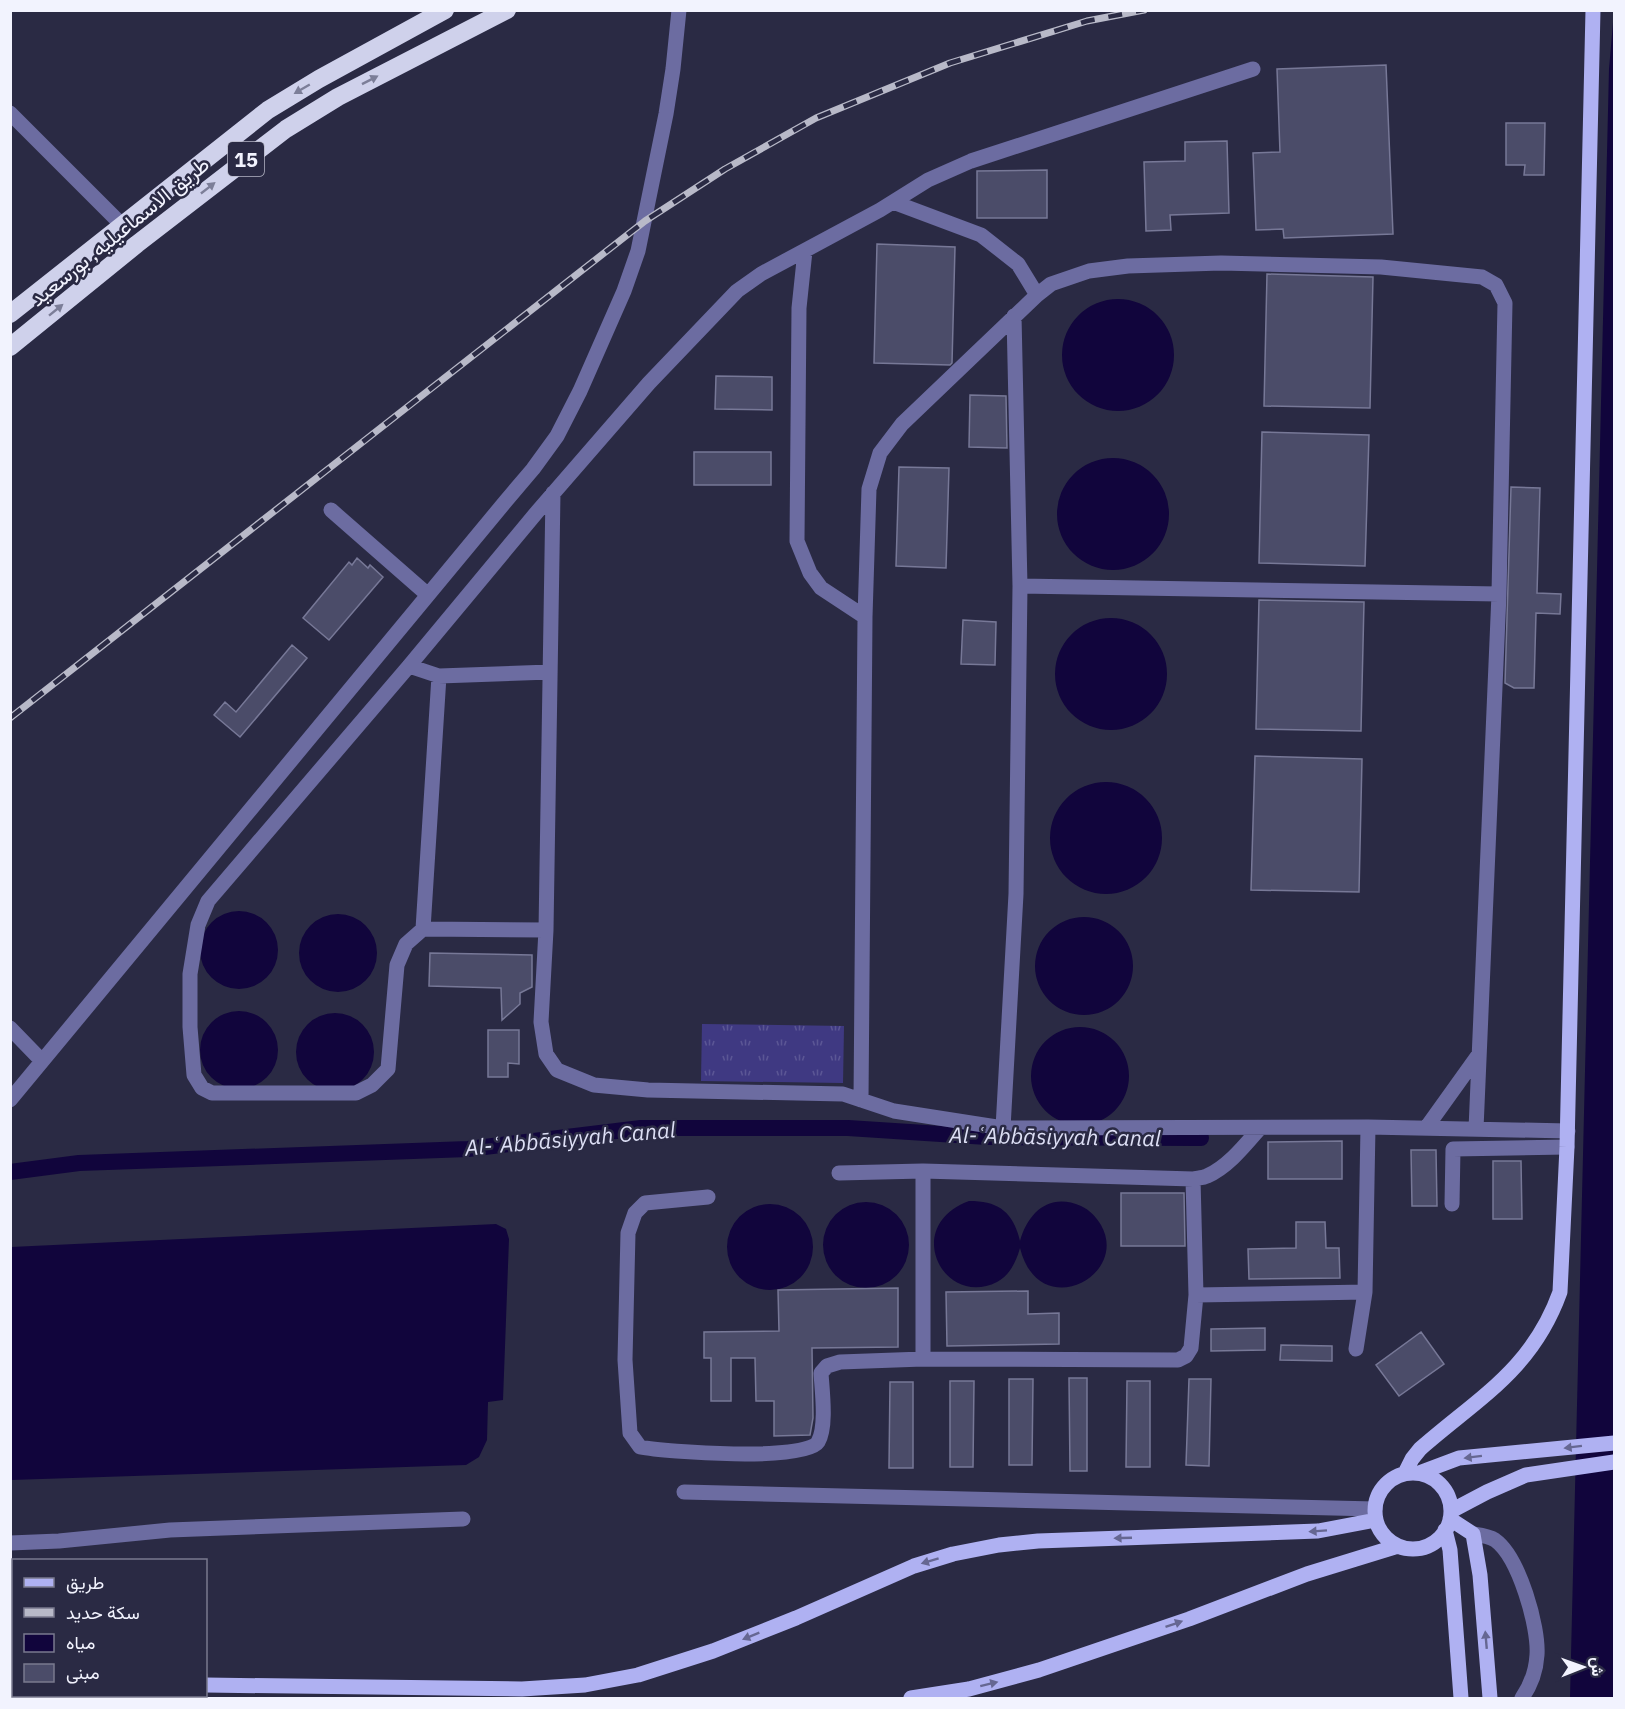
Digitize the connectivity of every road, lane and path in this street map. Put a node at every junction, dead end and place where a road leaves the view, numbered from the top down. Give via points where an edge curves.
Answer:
1 (445, 10) edge
2 (507, 10) edge
3 (679, 10) edge
4 (1593, 10) edge
5 (1253, 69) dead end
6 (10, 113) edge
7 (893, 202) junction
8 (122, 225) junction
9 (804, 251) junction
10 (1037, 295) junction
11 (10, 314) edge
12 (1014, 316) junction
13 (13, 342) edge
14 (553, 493) junction
15 (331, 510) dead end
16 (1020, 586) junction
17 (1498, 594) junction
18 (428, 595) junction
19 (865, 617) junction
20 (409, 666) junction
21 (550, 672) junction
22 (439, 676) junction
23 (423, 929) junction
24 (546, 930) junction
25 (10, 1028) edge
26 (1479, 1054) junction
27 (42, 1061) junction
28 (10, 1100) edge
29 (861, 1100) junction
30 (1368, 1127) junction
31 (1003, 1128) junction
32 (1260, 1128) junction
33 (1426, 1128) junction
34 (1476, 1129) junction
35 (1568, 1131) junction
36 (1567, 1147) junction
37 (923, 1171) junction
38 (839, 1173) dead end
39 (1193, 1179) junction
40 (708, 1197) dead end
41 (1452, 1204) dead end
42 (1365, 1292) junction
43 (1196, 1295) junction
44 (1356, 1349) dead end
45 (924, 1359) junction
46 (1614, 1443) edge
47 (1614, 1462) edge
48 (1412, 1473) junction
49 (684, 1492) dead end
50 (1375, 1514) junction
51 (464, 1519) dead end
52 (1449, 1520) junction
53 (1473, 1534) junction
54 (10, 1543) edge
55 (1398, 1546) junction
56 (207, 1685) edge
57 (366, 1686) junction
58 (405, 1692) edge
59 (443, 1692) edge
60 (377, 1698) edge
61 (911, 1698) edge
62 (1461, 1698) edge
63 (1490, 1698) edge
64 (1522, 1698) edge

1 -> 8 highway, طريق الاسماعيليه, بورسعيد / 15 via 268,110
13 -> 2 highway, طريق الاسماعيليه, بورسعيد / 15 via 286,129 338,97
3 - 18 street via 673,69 645,221 638,251 608,330 557,436
4 - 35 main road
5 - 7 street via 971,161 928,180
6 - 8 street
7 - 9 street
7 - 10 street via 981,235 1017,264
8 - 11 highway, طريق الاسماعيليه, بورسعيد / 15
9 - 14 street via 737,291 649,383
9 - 19 street via 799,308 797,542 821,588
10 - 12 street
10 - 17 street via 1051,284 1089,271 1221,263 1381,267 1482,277 1496,285 1505,303 1506,331
12 - 16 street
12 - 19 street via 902,424 880,453 869,489
14 - 20 street
14 - 21 street
15 - 18 street
16 - 17 street
16 - 31 street via 1016,894
17 - 26 street
18 - 27 street
19 - 29 street
20 - 22 street
20 - 23 street via 208,901 198,925 190,974 194,1076 202,1088 212,1093 356,1093 372,1085 388,1069 397,965 406,944
21 - 22 street
21 - 24 street
22 - 23 street
23 - 24 street
24 - 29 street via 542,1022 546,1054 557,1070 594,1085 648,1090 815,1093
25 - 27 street
26 - 33 street
26 - 34 street
27 - 28 street
29 - 31 street via 894,1111
30 - 32 street
30 - 33 street
30 - 42 street
31 - 32 street
32 - 39 street via 1221,1166 1207,1176
33 - 34 street
34 - 35 street
35 - 36 main road
36 - 41 street via 1453,1149
36 - 48 main road via 1560,1292 1552,1314 1517,1366 1420,1449 1412,1459
37 - 38 street
37 - 39 street
37 - 45 street
39 - 43 street
40 - 45 street via 645,1203 635,1214 628,1233 625,1360 630,1433 640,1447 744,1455 808,1449 818,1443 823,1429 821,1373 828,1366 840,1362
42 - 43 street
42 - 44 street
43 - 45 street via 1191,1348 1178,1360
46 -> 48 main road via 1459,1458
47 - 52 main road via 1534,1473 1509,1481
48 - 50 main road via 1386,1483 1378,1495
48 - 52 main road via 1427,1475 1442,1486 1447,1493
49 - 50 street
50 - 55 main road via 1384,1536
50 -> 59 main road via 1318,1531 999,1545 914,1566 713,1651 638,1675 556,1688
51 - 54 street via 170,1530
52 - 53 main road
52 - 55 main road via 1440,1538 1425,1547
52 - 62 main road
63 -> 53 main road
53 - 64 street via 1495,1540 1509,1556 1533,1616 1537,1654 1533,1681
61 -> 55 main road via 969,1689 1039,1670 1307,1574
56 - 57 main road
57 - 58 main road
57 - 60 main road
58 - 59 main road

